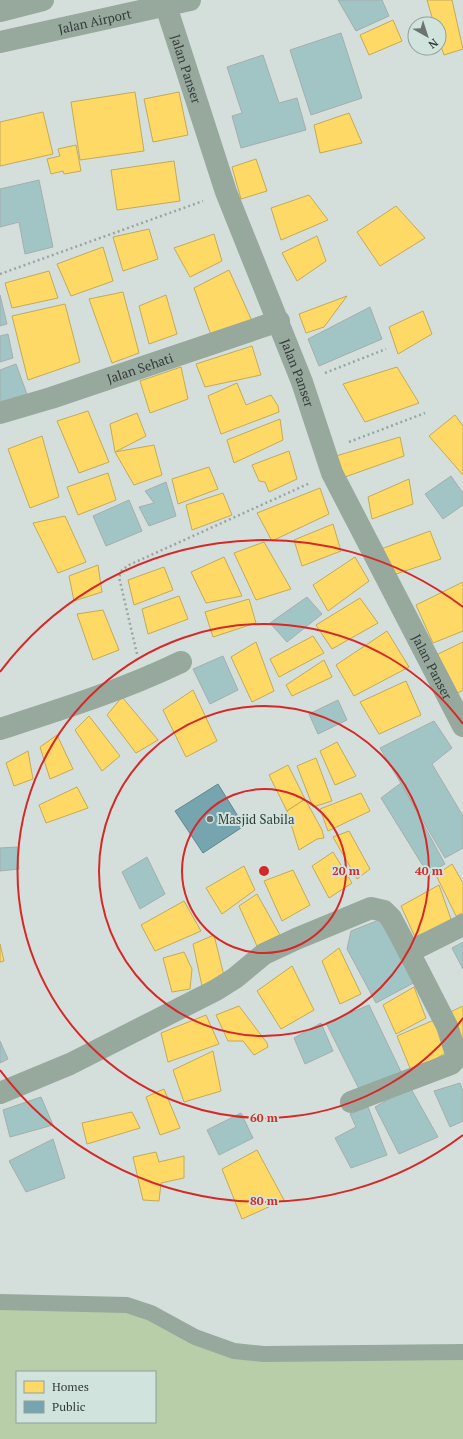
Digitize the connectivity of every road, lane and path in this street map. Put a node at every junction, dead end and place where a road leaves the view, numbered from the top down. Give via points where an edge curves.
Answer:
1 (44, 0) edge
2 (190, 0) edge
3 (20, 3) edge
4 (166, 6) junction
5 (0, 11) edge
6 (0, 42) edge
7 (226, 192) junction
8 (0, 274) edge
9 (279, 321) junction
10 (386, 349) dead end
11 (302, 382) junction
12 (0, 413) edge
13 (425, 413) dead end
14 (325, 451) junction
15 (332, 473) junction
16 (181, 662) dead end
17 (143, 680) junction
18 (463, 726) edge
19 (0, 728) edge
20 (463, 925) edge
21 (409, 952) junction
22 (0, 1093) edge
23 (351, 1102) dead end
24 (0, 1302) edge
25 (463, 1352) edge

1 - 3 street
2 - 4 street, Jalan Airport
3 - 5 street
4 - 6 street, Jalan Airport
4 - 7 street, Jalan Panser
7 - 8 path
7 - 9 street, Jalan Panser
9 - 11 street, Jalan Panser
9 - 12 street, Jalan Sehati
10 - 11 path
11 - 14 street, Jalan Panser
13 - 14 path
14 - 15 street, Jalan Panser
15 - 17 path via 122,570 119,577
15 - 18 street, Jalan Panser
16 - 17 street
17 - 19 street via 66,708
20 - 21 street
21 - 22 street via 391,918 384,911 371,908 264,954 235,978 184,1007 70,1064
21 - 23 street via 447,1026 457,1057 452,1064
24 - 25 lane via 127,1305 151,1313 195,1336 234,1351 264,1354

